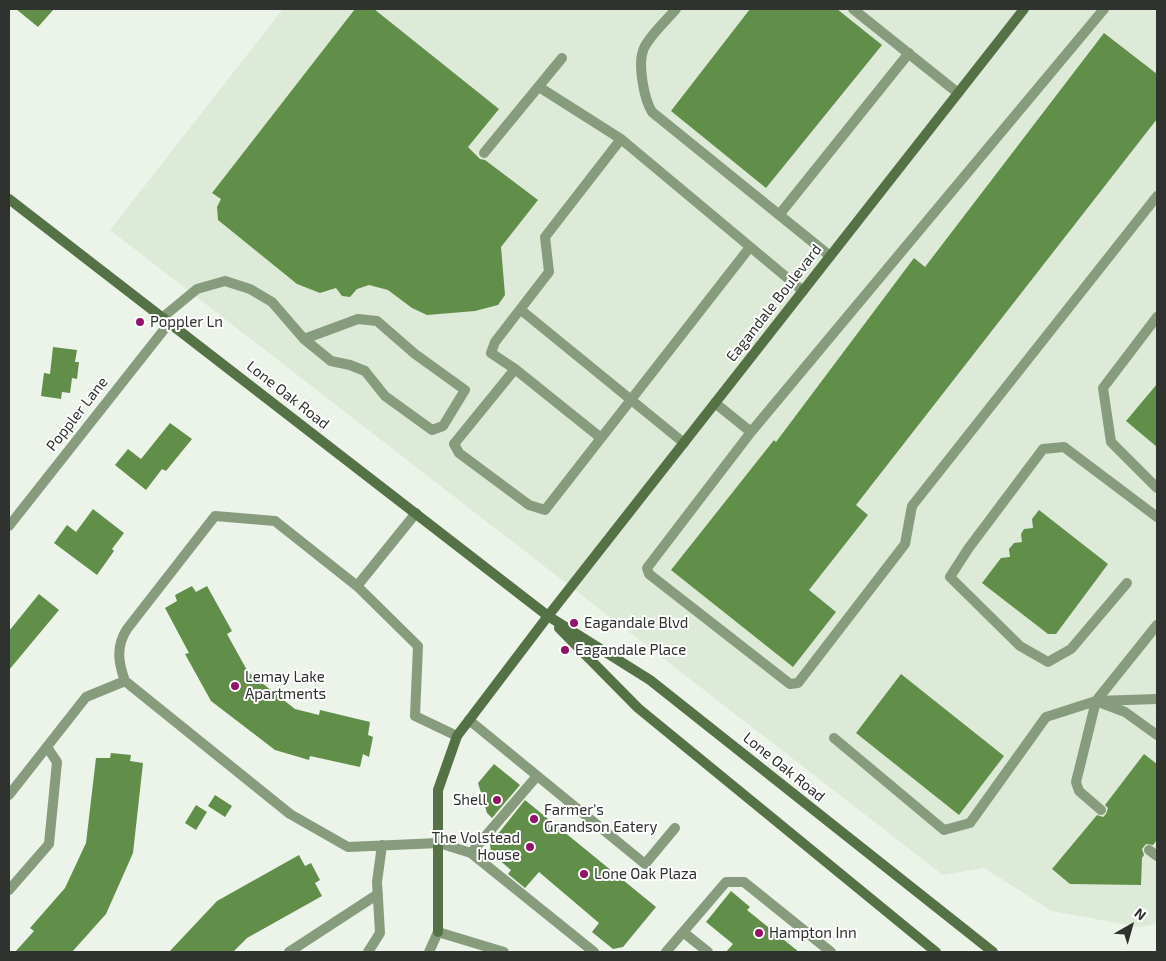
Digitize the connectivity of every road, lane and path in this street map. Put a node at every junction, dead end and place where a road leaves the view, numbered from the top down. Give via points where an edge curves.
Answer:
1 (676, 9) edge
2 (853, 9) edge
3 (1024, 9) edge
4 (1104, 9) edge
5 (909, 53) junction
6 (562, 58) dead end
7 (539, 86) junction
8 (958, 93) junction
9 (621, 139) junction
10 (484, 154) dead end
11 (1157, 196) edge
12 (9, 199) edge
13 (780, 215) junction
14 (750, 247) junction
15 (830, 256) junction
16 (803, 291) junction
17 (521, 310) junction
18 (1157, 317) edge
19 (167, 319) junction
20 (304, 339) junction
21 (515, 368) junction
22 (631, 400) junction
23 (715, 403) junction
24 (751, 432) junction
25 (602, 438) junction
26 (684, 443) junction
27 (1157, 488) edge
28 (416, 513) junction
29 (1157, 517) edge
30 (9, 526) edge
31 (1128, 583) dead end
32 (357, 586) junction
33 (548, 616) junction
34 (1157, 625) edge
35 (125, 680) junction
36 (1157, 699) edge
37 (1096, 701) junction
38 (469, 720) junction
39 (1157, 735) edge
40 (457, 736) junction
41 (834, 738) dead end
42 (47, 747) junction
43 (537, 776) junction
44 (9, 795) edge
45 (1101, 810) dead end
46 (675, 828) dead end
47 (439, 842) junction
48 (382, 845) junction
49 (471, 853) junction
50 (9, 890) edge
51 (378, 894) junction
52 (438, 932) junction
53 (683, 932) junction
54 (289, 952) edge
55 (368, 952) edge
56 (429, 952) edge
57 (504, 952) edge
58 (594, 952) edge
59 (666, 952) edge
60 (708, 952) edge
61 (831, 952) edge
62 (936, 952) edge
63 (993, 952) edge

1 - 13 street via 644,48 641,59 647,104 652,112
2 - 5 street
3 - 8 main road, Eagandale Boulevard
4 - 24 street
5 - 8 street
5 - 13 street
6 - 7 street
7 - 9 street
7 - 10 street
8 - 15 main road, Eagandale Boulevard
9 - 14 street
9 - 17 street via 545,237 549,272
11 - 24 street via 912,506 905,544 794,684 647,571
12 - 19 main road, Lone Oak Road
13 - 15 street
14 - 16 street
14 - 22 street
15 - 16 main road, Eagandale Boulevard
16 - 23 main road, Eagandale Boulevard
17 - 21 street via 495,342 491,353
17 - 22 street
18 - 27 street via 1103,388 1111,442
19 - 20 street, Poppler Lane via 197,289 225,281 250,289 272,302
19 - 28 main road, Lone Oak Road
19 - 30 street, Poppler Lane
20 - 20 street, Poppler Lane via 358,319 377,321 415,354 465,390 443,426 432,430 385,396 365,371 331,361
21 - 25 street
21 - 25 street via 454,444 460,453 529,505 545,510
22 - 25 street
22 - 26 street
23 - 24 street
23 - 26 main road, Eagandale Boulevard
26 - 33 main road, Eagandale Boulevard
28 - 32 street
28 - 33 main road, Lone Oak Road
29 - 31 street via 1064,447 1043,449 950,577 1020,646 1048,662 1071,649
32 - 35 street via 275,522 215,516 124,634 118,654
32 - 40 street via 418,646 415,716
33 - 38 main road
33 - 62 main road, Lone Oak Road via 638,708
33 - 63 main road, Lone Oak Road via 650,680
34 - 37 street
35 - 42 street via 86,697
35 - 48 street via 290,814 348,847
36 - 37 street
37 - 39 street via 1125,712
37 - 41 street via 1046,717 970,823 944,830
37 - 45 street via 1076,782 1078,791
38 - 40 main road
38 - 43 street
40 - 47 main road via 438,790
42 - 44 street
42 - 50 street via 57,762 49,844
43 - 46 street via 645,864
43 - 49 street
47 - 48 street
47 - 49 street
47 - 52 main road
48 - 51 street
49 - 58 street
51 - 54 street
51 - 55 street via 380,933
52 - 56 street
52 - 57 street
53 - 59 street
53 - 60 street
53 - 61 street via 726,882 744,882

